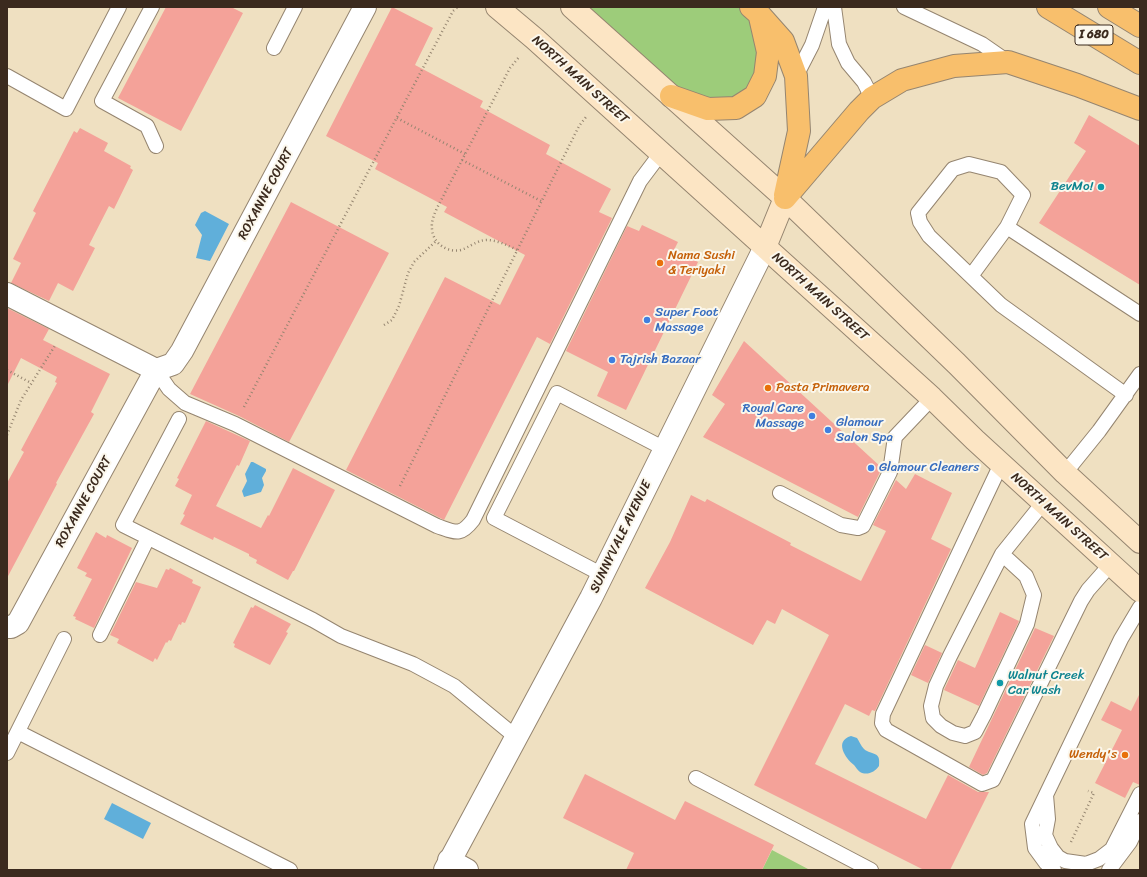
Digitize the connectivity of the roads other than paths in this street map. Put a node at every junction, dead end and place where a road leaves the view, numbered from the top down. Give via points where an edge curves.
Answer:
1 (119, 7) edge
2 (152, 7) edge
3 (295, 7) edge
4 (365, 7) edge
5 (497, 7) edge
6 (572, 7) edge
7 (825, 7) edge
8 (834, 7) edge
9 (904, 7) edge
10 (1048, 7) edge
11 (1109, 7) edge
12 (755, 10) edge
13 (1140, 26) edge
14 (274, 48) dead end
15 (1008, 62) junction
16 (1140, 63) edge
17 (7, 76) edge
18 (796, 76) junction
19 (671, 96) junction
20 (872, 98) junction
21 (1140, 109) edge
22 (156, 146) dead end
23 (661, 153) junction
24 (785, 198) junction
25 (1007, 227) junction
26 (765, 247) junction
27 (971, 276) junction
28 (7, 294) edge
29 (1140, 314) edge
30 (156, 370) junction
31 (1140, 374) edge
32 (1126, 395) junction
33 (932, 398) junction
34 (180, 418) dead end
35 (665, 449) junction
36 (1001, 464) junction
37 (1065, 472) junction
38 (780, 493) dead end
39 (1043, 503) junction
40 (148, 538) junction
41 (1140, 542) edge
42 (1002, 554) junction
43 (1111, 564) junction
44 (603, 575) junction
45 (1140, 591) edge
46 (1140, 607) edge
47 (7, 626) edge
48 (100, 636) dead end
49 (64, 639) dead end
50 (18, 732) junction
51 (516, 737) junction
52 (7, 753) edge
53 (696, 778) dead end
54 (1140, 794) edge
55 (1046, 795) junction
56 (1140, 821) edge
57 (454, 867) edge
58 (290, 870) edge
59 (871, 870) edge
60 (1054, 870) edge
61 (1109, 870) edge

1 - 17 lane via 66,109
2 - 22 lane via 102,101 147,126
3 - 14 lane
4 - 30 street, ROXANNE COURT via 182,351 173,364
5 - 23 main road, NORTH MAIN STREET
6 - 19 main road
7 - 18 lane via 812,45
8 - 20 lane via 838,44
9 - 15 lane via 982,44
10 - 16 highway, I 680
11 - 13 highway, I 680
12 - 18 highway via 782,41
12 - 19 highway via 768,52 765,76 755,96 736,108 708,109
15 - 20 highway via 954,66 902,80
15 - 21 highway
18 - 24 highway via 799,131
19 - 24 main road
20 - 24 highway
23 - 26 main road, NORTH MAIN STREET
23 - 30 lane via 640,181 467,528 457,532 437,526 235,424 185,403 169,389
24 - 26 main road, SUNNYVALE AVENUE
24 - 37 main road
25 - 27 lane
25 - 27 lane via 1024,195 1001,172 969,164 953,169 918,213 920,222 929,236
25 - 29 lane
26 - 33 main road, NORTH MAIN STREET
26 - 35 street, SUNNYVALE AVENUE
27 - 32 lane via 1002,305
28 - 30 street
30 - 47 street, ROXANNE COURT via 18,623 11,627
31 - 32 lane
32 - 37 lane
33 - 36 main road, NORTH MAIN STREET
33 - 38 lane via 895,437 890,472 863,526 858,528 841,525
34 - 40 lane via 123,525
35 - 44 street, SUNNYVALE AVENUE
35 - 44 lane via 557,393 494,518
36 - 39 main road, NORTH MAIN STREET
36 - 43 lane via 882,714 882,723 886,730 982,784 993,780 1081,601
37 - 41 main road
39 - 42 lane
39 - 43 main road, NORTH MAIN STREET
40 - 48 lane
40 - 51 lane via 342,636 413,664 454,686
42 - 42 lane via 950,656 936,686 931,706 933,718 941,726 965,736 975,732 984,715 1026,624 1034,595 1026,576
43 - 45 main road, NORTH MAIN STREET
44 - 51 street, SUNNYVALE AVENUE
46 - 55 lane via 1121,639
49 - 50 lane
50 - 52 lane
50 - 58 lane
51 - 57 street, SUNNYVALE AVENUE
53 - 59 lane
54 - 55 lane via 1112,849 1104,856 1086,864 1065,861 1051,848 1045,835 1048,819
55 - 60 lane via 1032,824 1035,848
56 - 61 lane via 1130,842

